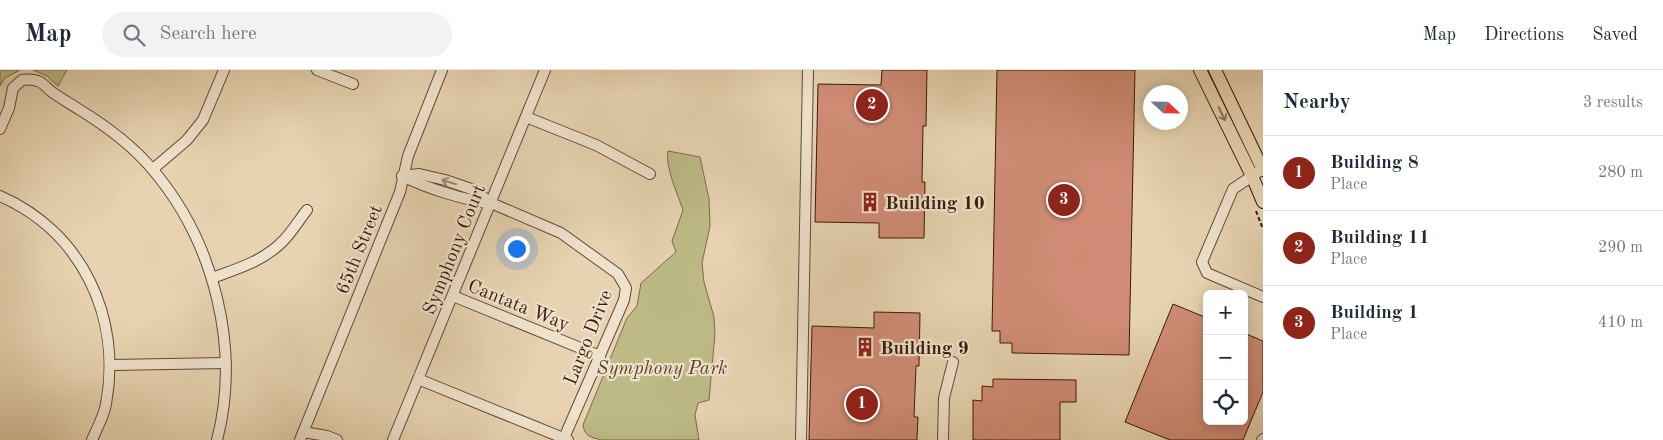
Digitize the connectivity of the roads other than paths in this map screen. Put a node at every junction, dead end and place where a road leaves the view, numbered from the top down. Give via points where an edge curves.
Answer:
1 (224, 70) edge
2 (317, 70) edge
3 (442, 70) edge
4 (544, 70) edge
5 (808, 70) edge
6 (1200, 70) edge
7 (1215, 70) edge
8 (353, 84) dead end
9 (526, 117) junction
10 (0, 129) edge
11 (153, 169) junction
12 (1260, 171) edge
13 (650, 174) dead end
14 (402, 176) junction
15 (0, 196) edge
16 (1263, 202) edge
17 (491, 203) junction
18 (307, 210) dead end
19 (212, 278) junction
20 (453, 296) junction
21 (1263, 297) edge
22 (600, 356) junction
23 (953, 362) dead end
24 (226, 363) junction
25 (111, 365) junction
26 (418, 379) junction
27 (302, 436) edge
28 (566, 439) edge
29 (92, 440) edge
30 (217, 440) edge
31 (312, 440) edge
32 (337, 440) edge
33 (393, 440) edge
34 (801, 440) edge
35 (943, 440) edge

1 - 11 street via 203,120 187,140
2 - 8 street
3 - 14 street, 65th Street
4 - 9 street, Symphony Court
5 - 34 street
6 -> 12 main road
7 - 12 main road
9 - 13 street via 596,145
9 - 17 street, Symphony Court
10 - 11 street via 13,88 22,80 31,79 116,135
11 - 19 street via 195,235
12 - 16 main road
12 - 21 street via 1233,189 1202,262 1206,273
14 - 17 street, Largo Drive via 472,201
14 - 27 street, 65th Street via 400,192
15 - 25 street via 53,230 79,260 97,293 104,315
17 - 20 street, Symphony Court
17 - 22 street, Largo Drive via 561,233 618,274 626,288 624,300
18 - 19 street via 284,240 267,254
19 - 24 street via 222,323
20 - 22 street, Cantata Way
20 - 26 street, Symphony Court
22 - 28 street, Largo Drive
23 - 35 street via 944,398
24 - 25 street
24 - 30 street via 225,394
25 - 29 street via 106,406
26 - 28 street
26 - 33 street, Symphony Court
27 - 31 street
27 - 32 street via 327,436

